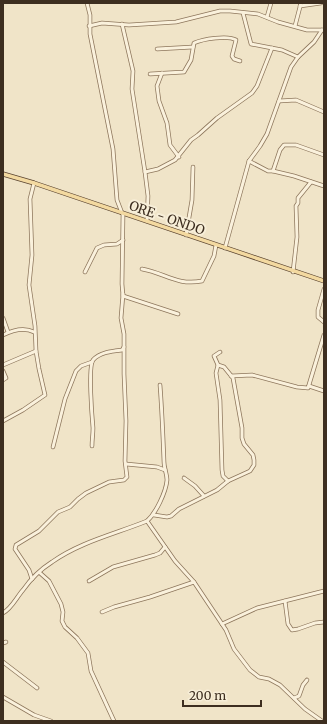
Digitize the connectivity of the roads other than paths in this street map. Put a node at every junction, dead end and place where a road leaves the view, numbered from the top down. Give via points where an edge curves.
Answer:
1 (87, 3) edge
2 (271, 3) edge
3 (322, 3) edge
4 (301, 4) edge
5 (243, 13) junction
6 (267, 17) junction
7 (122, 24) junction
8 (89, 26) junction
9 (295, 26) junction
10 (323, 30) edge
11 (193, 47) junction
12 (272, 48) junction
13 (157, 49) dead end
14 (298, 57) junction
15 (240, 61) dead end
16 (150, 74) dead end
17 (162, 74) junction
18 (280, 101) junction
19 (324, 112) edge
20 (324, 155) edge
21 (179, 156) junction
22 (249, 161) junction
23 (193, 167) dead end
24 (273, 171) junction
25 (146, 172) junction
26 (3, 174) edge
27 (311, 182) junction
28 (34, 183) junction
29 (324, 186) edge
30 (123, 214) junction
31 (147, 221) junction
32 (186, 235) junction
33 (123, 240) junction
34 (216, 245) junction
35 (225, 248) junction
36 (142, 269) dead end
37 (85, 272) dead end
38 (294, 272) junction
39 (324, 282) edge
40 (324, 289) edge
41 (122, 294) junction
42 (178, 314) dead end
43 (3, 318) edge
44 (324, 322) edge
45 (8, 332) junction
46 (34, 332) junction
47 (3, 335) edge
48 (324, 335) edge
49 (124, 347) junction
50 (36, 351) junction
51 (220, 352) dead end
52 (318, 354) junction
53 (324, 356) edge
54 (92, 362) junction
55 (218, 364) junction
56 (3, 365) edge
57 (3, 371) edge
58 (231, 376) junction
59 (3, 380) edge
60 (160, 385) dead end
61 (309, 386) junction
62 (324, 391) edge
63 (3, 421) edge
64 (92, 446) dead end
65 (53, 447) dead end
66 (126, 464) junction
67 (165, 470) junction
68 (184, 478) dead end
69 (228, 481) junction
70 (204, 496) junction
71 (154, 515) junction
72 (147, 521) junction
73 (165, 547) junction
74 (40, 573) junction
75 (32, 579) junction
76 (89, 581) dead end
77 (194, 582) junction
78 (324, 591) edge
79 (285, 601) junction
80 (102, 612) dead end
81 (3, 613) edge
82 (324, 622) edge
83 (222, 624) junction
84 (3, 662) edge
85 (308, 680) dead end
86 (37, 688) dead end
87 (3, 697) edge
88 (294, 698) junction
89 (51, 721) edge
90 (114, 721) edge
91 (322, 721) edge

1 - 8 street
2 - 6 street
3 - 4 street
4 - 9 street
5 - 6 street
5 - 7 street via 220,11 180,21
5 - 12 street via 251,44
6 - 9 street
7 - 8 street
7 - 25 street via 133,71 132,89
8 - 30 street via 113,149 117,200
9 - 10 street via 307,30
10 - 14 street
11 - 13 street
11 - 15 street via 197,42 235,38 232,58
11 - 17 street via 191,60 184,72
12 - 14 street
12 - 21 street via 252,93 191,140
14 - 18 street via 291,67
16 - 17 street
17 - 21 street via 157,86 159,101 167,123 170,145
18 - 19 street via 296,100
18 - 22 street via 267,134
20 - 24 street via 296,145 284,145
21 - 25 street via 167,165
22 - 24 street
22 - 35 street
23 - 32 street via 192,200
24 - 27 street
25 - 31 street
26 - 28 main road, ORE - ONDO
27 - 29 street
27 - 38 street via 298,198 296,206
28 - 30 main road, ORE - ONDO
28 - 46 street via 30,199 32,255 29,285
30 - 31 main road, ORE - ONDO
30 - 33 street
31 - 32 main road, ORE - ONDO
32 - 34 main road, ORE - ONDO
33 - 37 street via 117,244 97,248
33 - 41 street
34 - 35 main road, ORE - ONDO
34 - 36 street via 214,256 202,281 180,282
35 - 38 main road, ORE - ONDO
38 - 39 main road, ORE - ONDO
40 - 44 street via 318,317
41 - 42 street
41 - 49 street
43 - 45 street
45 - 46 street via 20,329
45 - 47 street
46 - 50 street
48 - 52 street
49 - 54 street via 122,350 98,356
49 - 66 street
50 - 56 street
50 - 63 street via 45,395
51 - 55 street via 214,356
52 - 53 street
52 - 61 street
54 - 64 street
54 - 65 street via 76,371
55 - 58 street
55 - 69 street via 216,372 220,400 222,470
57 - 59 street via 6,378
58 - 61 street via 247,374 306,389
58 - 69 street via 243,441 254,460 252,469
60 - 67 street
61 - 62 street
66 - 67 street
66 - 75 street via 126,479 109,482 86,493 16,545 15,549
67 - 71 street via 167,482
68 - 70 street
69 - 70 street
70 - 71 street via 171,516
71 - 72 street
72 - 73 street
72 - 74 street via 79,547 51,563
73 - 76 street via 160,553 113,568
73 - 77 street
74 - 75 street
74 - 90 street via 49,581 59,600 65,627 88,653 91,671
75 - 81 street via 10,608
77 - 80 street
77 - 83 street
78 - 79 street
79 - 82 street via 288,624 292,630
79 - 83 street via 257,608
83 - 88 street via 234,649 250,670 259,677 280,685
84 - 86 street
85 - 88 street via 299,696
87 - 89 street via 30,713
88 - 91 street

